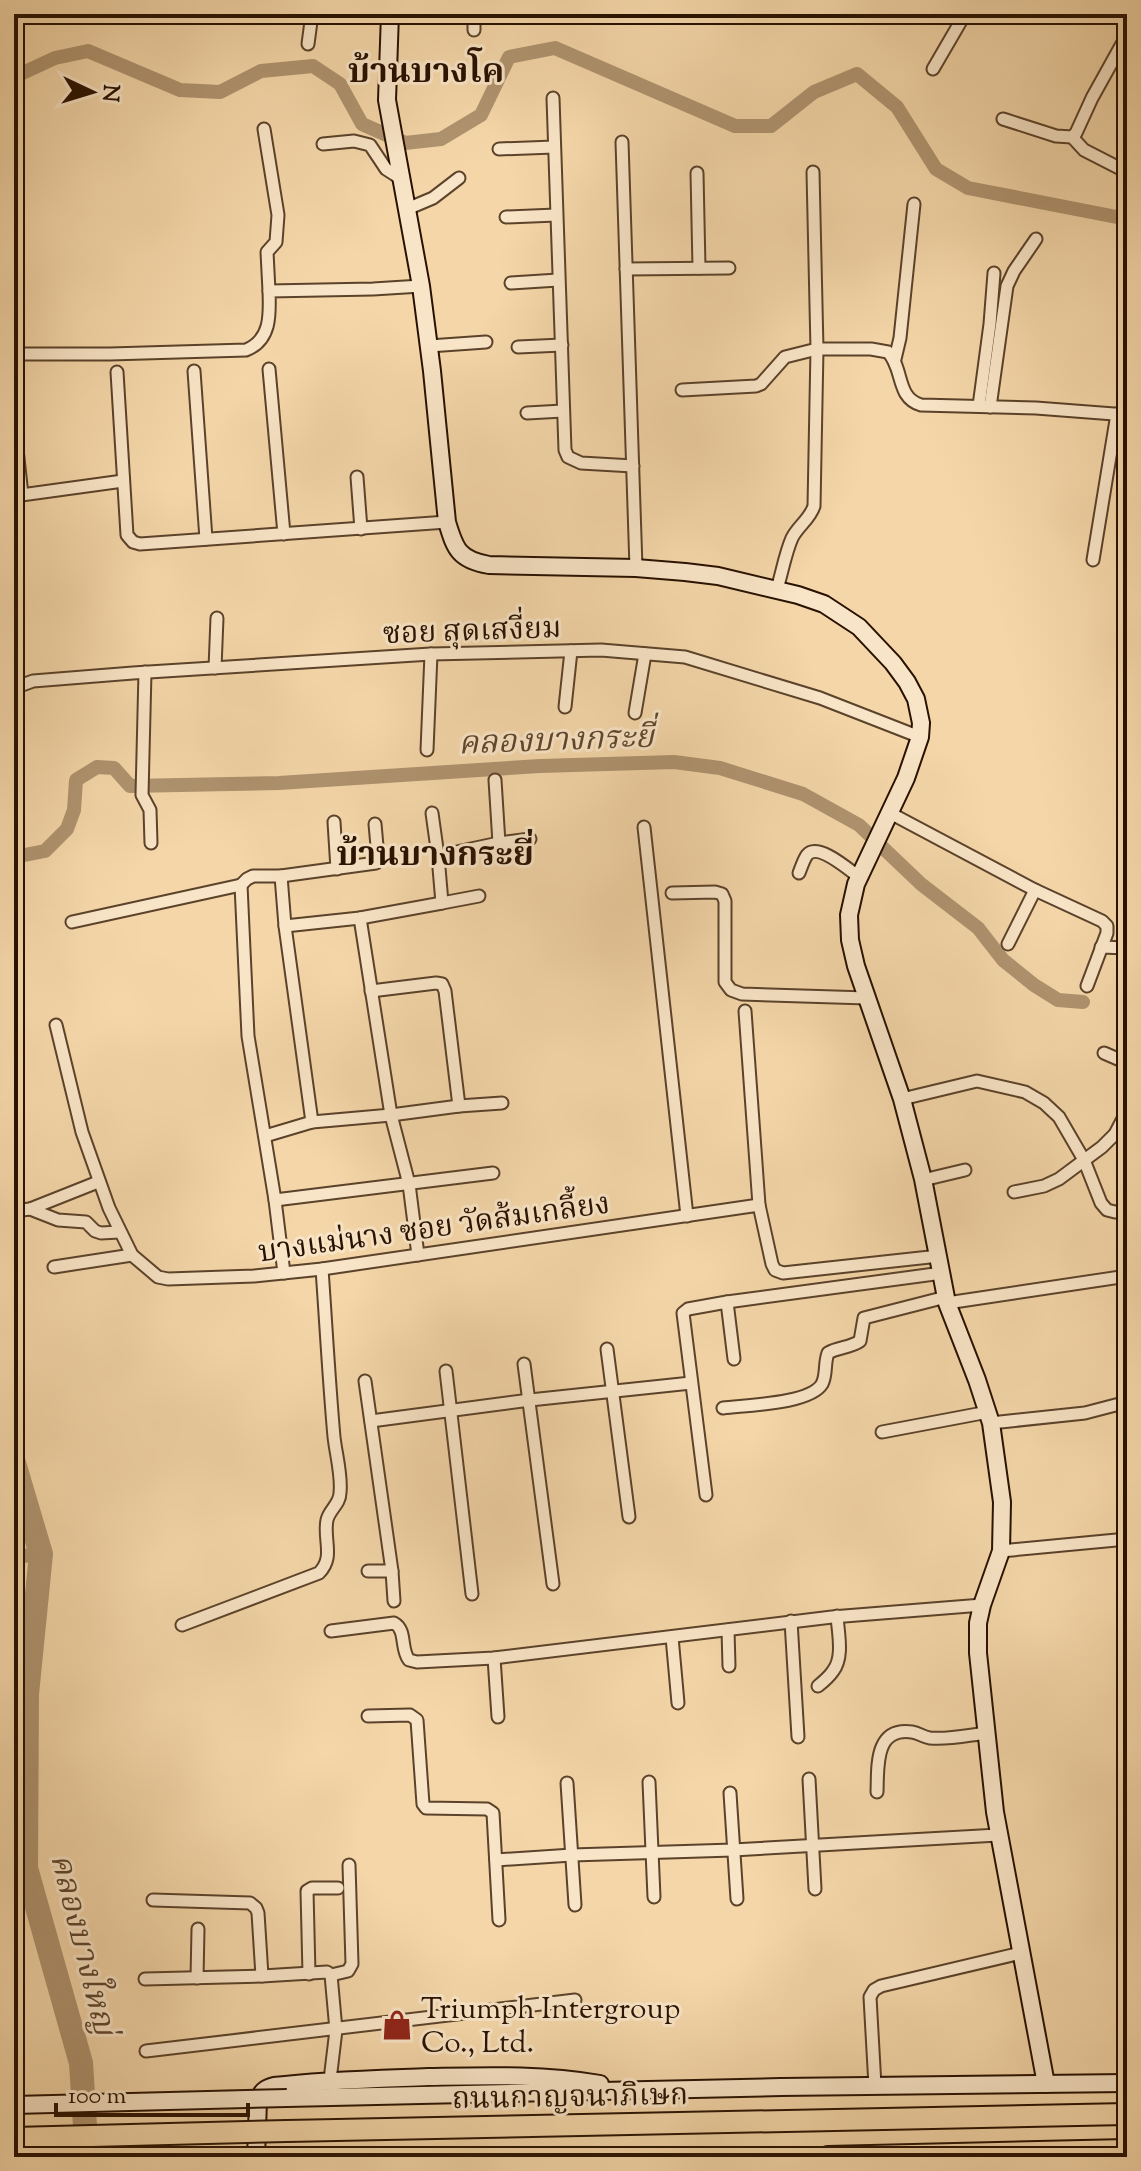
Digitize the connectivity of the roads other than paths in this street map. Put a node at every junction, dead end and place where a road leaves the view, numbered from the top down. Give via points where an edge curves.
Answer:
1 (312, 14) edge
2 (390, 14) edge
3 (474, 14) edge
4 (965, 14) edge
5 (474, 30) dead end
6 (1127, 35) edge
7 (308, 44) dead end
8 (933, 69) dead end
9 (553, 98) dead end
10 (1003, 119) dead end
11 (264, 129) dead end
12 (1072, 137) junction
13 (622, 142) dead end
14 (323, 144) dead end
15 (554, 147) junction
16 (499, 149) dead end
17 (1123, 170) dead end
18 (399, 172) junction
19 (813, 172) dead end
20 (697, 173) dead end
21 (459, 178) dead end
22 (914, 204) dead end
23 (407, 209) junction
24 (556, 215) junction
25 (506, 217) dead end
26 (1036, 239) dead end
27 (699, 268) junction
28 (729, 268) dead end
29 (626, 269) junction
30 (994, 273) dead end
31 (558, 280) junction
32 (511, 283) dead end
33 (421, 286) junction
34 (269, 291) junction
35 (486, 342) dead end
36 (562, 345) junction
37 (429, 346) junction
38 (518, 347) dead end
39 (817, 349) junction
40 (14, 354) edge
41 (895, 359) junction
42 (269, 369) dead end
43 (194, 371) dead end
44 (117, 372) dead end
45 (682, 390) dead end
46 (985, 407) junction
47 (563, 411) junction
48 (527, 413) dead end
49 (1122, 414) edge
50 (14, 421) edge
51 (633, 466) junction
52 (357, 477) dead end
53 (123, 481) junction
54 (18, 496) edge
55 (447, 522) junction
56 (361, 529) junction
57 (284, 534) junction
58 (206, 539) junction
59 (1093, 560) dead end
60 (636, 568) junction
61 (777, 589) junction
62 (217, 618) dead end
63 (571, 651) junction
64 (431, 654) junction
65 (645, 654) junction
66 (215, 668) junction
67 (145, 672) junction
68 (14, 688) edge
69 (565, 707) dead end
70 (635, 713) dead end
71 (920, 737) junction
72 (427, 750) dead end
73 (495, 780) dead end
74 (432, 813) dead end
75 (886, 821) junction
76 (334, 822) dead end
77 (375, 824) dead end
78 (644, 827) dead end
79 (530, 839) dead end
80 (151, 843) dead end
81 (499, 843) junction
82 (438, 856) junction
83 (337, 869) junction
84 (799, 873) dead end
85 (281, 876) junction
86 (859, 877) junction
87 (241, 885) junction
88 (1035, 890) junction
89 (672, 893) dead end
90 (479, 896) dead end
91 (442, 903) junction
92 (360, 918) junction
93 (72, 922) dead end
94 (285, 926) junction
95 (1008, 944) dead end
96 (1101, 947) junction
97 (1127, 948) edge
98 (1087, 986) dead end
99 (371, 991) junction
100 (867, 998) junction
101 (745, 1011) dead end
102 (56, 1025) dead end
103 (1104, 1053) dead end
104 (1127, 1063) edge
105 (902, 1099) junction
106 (502, 1103) dead end
107 (459, 1106) junction
108 (1127, 1111) edge
109 (391, 1115) junction
110 (312, 1122) junction
111 (265, 1136) junction
112 (1084, 1160) junction
113 (965, 1170) dead end
114 (493, 1173) dead end
115 (923, 1180) junction
116 (98, 1182) junction
117 (409, 1184) junction
118 (1014, 1192) dead end
119 (275, 1200) junction
120 (759, 1205) junction
121 (30, 1209) junction
122 (14, 1211) edge
123 (1127, 1211) edge
124 (687, 1216) junction
125 (119, 1232) junction
126 (132, 1255) junction
127 (418, 1255) junction
128 (939, 1256) junction
129 (54, 1267) dead end
130 (322, 1269) junction
131 (284, 1273) junction
132 (942, 1273) junction
133 (1127, 1276) edge
134 (947, 1300) junction
135 (727, 1302) junction
136 (607, 1349) dead end
137 (734, 1359) dead end
138 (524, 1364) dead end
139 (446, 1371) dead end
140 (365, 1381) dead end
141 (691, 1383) junction
142 (613, 1393) junction
143 (530, 1400) junction
144 (1127, 1402) edge
145 (723, 1408) dead end
146 (451, 1411) junction
147 (989, 1417) junction
148 (371, 1421) junction
149 (882, 1432) dead end
150 (706, 1495) dead end
151 (629, 1517) dead end
152 (1127, 1539) edge
153 (1001, 1551) junction
154 (368, 1571) dead end
155 (392, 1571) junction
156 (553, 1584) dead end
157 (472, 1594) dead end
158 (394, 1601) dead end
159 (982, 1605) junction
160 (837, 1616) junction
161 (791, 1621) junction
162 (182, 1625) dead end
163 (728, 1630) junction
164 (331, 1631) dead end
165 (672, 1637) junction
166 (494, 1658) junction
167 (729, 1666) dead end
168 (818, 1686) dead end
169 (678, 1703) dead end
170 (368, 1716) dead end
171 (498, 1717) dead end
172 (987, 1733) junction
173 (798, 1737) dead end
174 (809, 1779) dead end
175 (649, 1782) dead end
176 (567, 1783) dead end
177 (877, 1792) dead end
178 (730, 1793) dead end
179 (998, 1835) junction
180 (813, 1844) junction
181 (733, 1850) junction
182 (652, 1853) junction
183 (572, 1855) junction
184 (496, 1860) junction
185 (349, 1865) dead end
186 (338, 1888) dead end
187 (815, 1889) dead end
188 (654, 1897) dead end
189 (737, 1899) dead end
190 (153, 1900) dead end
191 (575, 1905) dead end
192 (499, 1920) dead end
193 (198, 1929) dead end
194 (1021, 1953) junction
195 (309, 1974) junction
196 (331, 1975) junction
197 (262, 1976) junction
198 (197, 1978) junction
199 (145, 1979) dead end
200 (575, 2000) dead end
201 (336, 2030) junction
202 (146, 2051) dead end
203 (330, 2080) junction
204 (1127, 2083) edge
205 (1046, 2084) junction
206 (875, 2086) junction
207 (641, 2091) junction
208 (14, 2105) edge
209 (1127, 2114) edge
210 (14, 2138) edge
211 (1127, 2150) edge
212 (256, 2157) edge
213 (828, 2157) edge

1 - 7 street
2 - 18 street via 387,100
3 - 5 street
4 - 8 street
6 - 12 street
9 - 15 street
10 - 12 street
11 - 34 street via 278,215 276,242 267,252
12 - 17 street via 1084,150
13 - 29 street
14 - 18 street via 370,145 386,169
15 - 16 street
15 - 24 street
18 - 23 street
19 - 39 street
20 - 27 street
21 - 23 street
22 - 41 street
23 - 33 street
24 - 25 street
24 - 31 street
26 - 46 street via 1007,286
27 - 28 street
27 - 29 street
29 - 51 street
30 - 46 street
31 - 32 street
31 - 36 street
33 - 34 street
33 - 37 street
34 - 40 street via 267,329 246,350
35 - 37 street
36 - 38 street
36 - 47 street
37 - 55 street
39 - 41 street via 880,350
39 - 45 street via 785,357 756,386
39 - 61 street via 814,506 793,537
41 - 46 street via 912,403
42 - 57 street
43 - 58 street
44 - 53 street
46 - 49 street
47 - 48 street
47 - 51 street via 565,450 573,461
49 - 59 street via 1103,485
50 - 54 street
51 - 60 street
52 - 56 street
53 - 54 street
53 - 58 street via 127,535 133,542
55 - 56 street
55 - 60 street via 454,544 476,562
56 - 57 street
57 - 58 street
60 - 61 street via 718,576
61 - 71 street via 824,604 859,627 907,682 919,711
62 - 66 street
63 - 64 street, ซอย สุดเสงี่ยม
63 - 65 street, ซอย สุดเสงี่ยม
63 - 69 street
64 - 66 street, ซอย สุดเสงี่ยม
64 - 72 street
65 - 70 street
65 - 71 street, ซอย สุดเสงี่ยม via 685,657 808,694
66 - 67 street, ซอย สุดเสงี่ยม
67 - 68 street, ซอย สุดเสงี่ยม via 33,681
67 - 80 street via 141,776
71 - 75 street
73 - 81 street
74 - 82 street
75 - 86 street
75 - 88 street
76 - 83 street
77 - 83 street via 376,863
78 - 124 street
79 - 81 street
81 - 82 street
82 - 91 street
83 - 85 street
84 - 86 street via 807,855 816,850
85 - 87 street via 253,876
85 - 94 street
86 - 100 street via 851,899 850,928
87 - 93 street
87 - 111 street via 248,1036
88 - 95 street
88 - 96 street via 1102,921 1107,933
89 - 100 street via 722,894 725,982 731,990
90 - 91 street
91 - 92 street
92 - 94 street
92 - 99 street
94 - 110 street
96 - 97 street
96 - 98 street
99 - 107 street via 442,984
99 - 109 street
100 - 105 street
101 - 120 street
102 - 116 street, บางแม่นาง ซอย วัดส้มเกลี้ยง
103 - 104 street
105 - 112 street via 977,1081 1025,1092 1059,1117
105 - 115 street
106 - 107 street
107 - 109 street
108 - 112 street via 1115,1134
109 - 110 street
109 - 117 street
110 - 111 street
111 - 119 street
112 - 118 street via 1044,1186
112 - 123 street via 1101,1203 1107,1210
113 - 115 street
114 - 117 street
115 - 128 street
116 - 121 street
116 - 125 street, บางแม่นาง ซอย วัดส้มเกลี้ยง
117 - 119 street
117 - 127 street
119 - 131 street
120 - 124 street, บางแม่นาง ซอย วัดส้มเกลี้ยง
120 - 128 street via 772,1264 783,1273
121 - 122 street
121 - 125 street via 58,1220 86,1222 101,1233
124 - 127 street, บางแม่นาง ซอย วัดส้มเกลี้ยง
125 - 126 street, บางแม่นาง ซอย วัดส้มเกลี้ยง
126 - 129 street
126 - 131 street, บางแม่นาง ซอย วัดส้มเกลี้ยง via 168,1279
127 - 130 street, บางแม่นาง ซอย วัดส้มเกลี้ยง
128 - 132 street
130 - 131 street, บางแม่นาง ซอย วัดส้มเกลี้ยง
130 - 162 street via 340,1490 326,1523 329,1560 319,1573
132 - 134 street
132 - 135 street
133 - 134 street
134 - 145 street via 864,1318 860,1341 828,1353 821,1386 812,1394
134 - 147 street
135 - 137 street
135 - 141 street via 683,1313
136 - 142 street
138 - 143 street
139 - 146 street
140 - 148 street
141 - 142 street
141 - 150 street
142 - 143 street
142 - 151 street
143 - 146 street
143 - 156 street
144 - 147 street via 1085,1413
146 - 148 street
146 - 157 street
147 - 149 street
147 - 153 street via 1002,1502
148 - 155 street
152 - 153 street
153 - 159 street
154 - 155 street
155 - 158 street
159 - 160 street
159 - 172 street via 977,1643
160 - 161 street
160 - 168 street via 839,1656
161 - 163 street
161 - 173 street
163 - 165 street
163 - 167 street
164 - 166 street via 394,1623 409,1660
165 - 166 street
165 - 169 street
166 - 171 street
170 - 184 street via 414,1716 423,1804 493,1813
172 - 177 street via 941,1738 909,1731 895,1734 884,1740 878,1754
172 - 179 street
174 - 180 street
175 - 182 street
176 - 183 street
178 - 181 street
179 - 180 street
179 - 194 street
180 - 181 street
180 - 187 street
181 - 182 street
181 - 189 street
182 - 183 street
182 - 188 street
183 - 184 street
183 - 191 street
184 - 192 street
185 - 196 street via 352,1964 348,1971
186 - 195 street via 307,1891
190 - 197 street via 250,1903 258,1913
193 - 198 street
194 - 205 street
194 - 206 street via 874,1990 870,1997
195 - 196 street
195 - 197 street
196 - 201 street
197 - 198 street
198 - 199 street
200 - 201 street
201 - 202 street
201 - 203 street
203 - 207 street via 514,2075
203 - 212 street via 274,2086 261,2093
204 - 205 street
205 - 206 street
206 - 207 street
207 - 208 street, bridge
209 - 210 highway, ถนนกาญจนาภิเษก, bridge
211 - 213 highway

